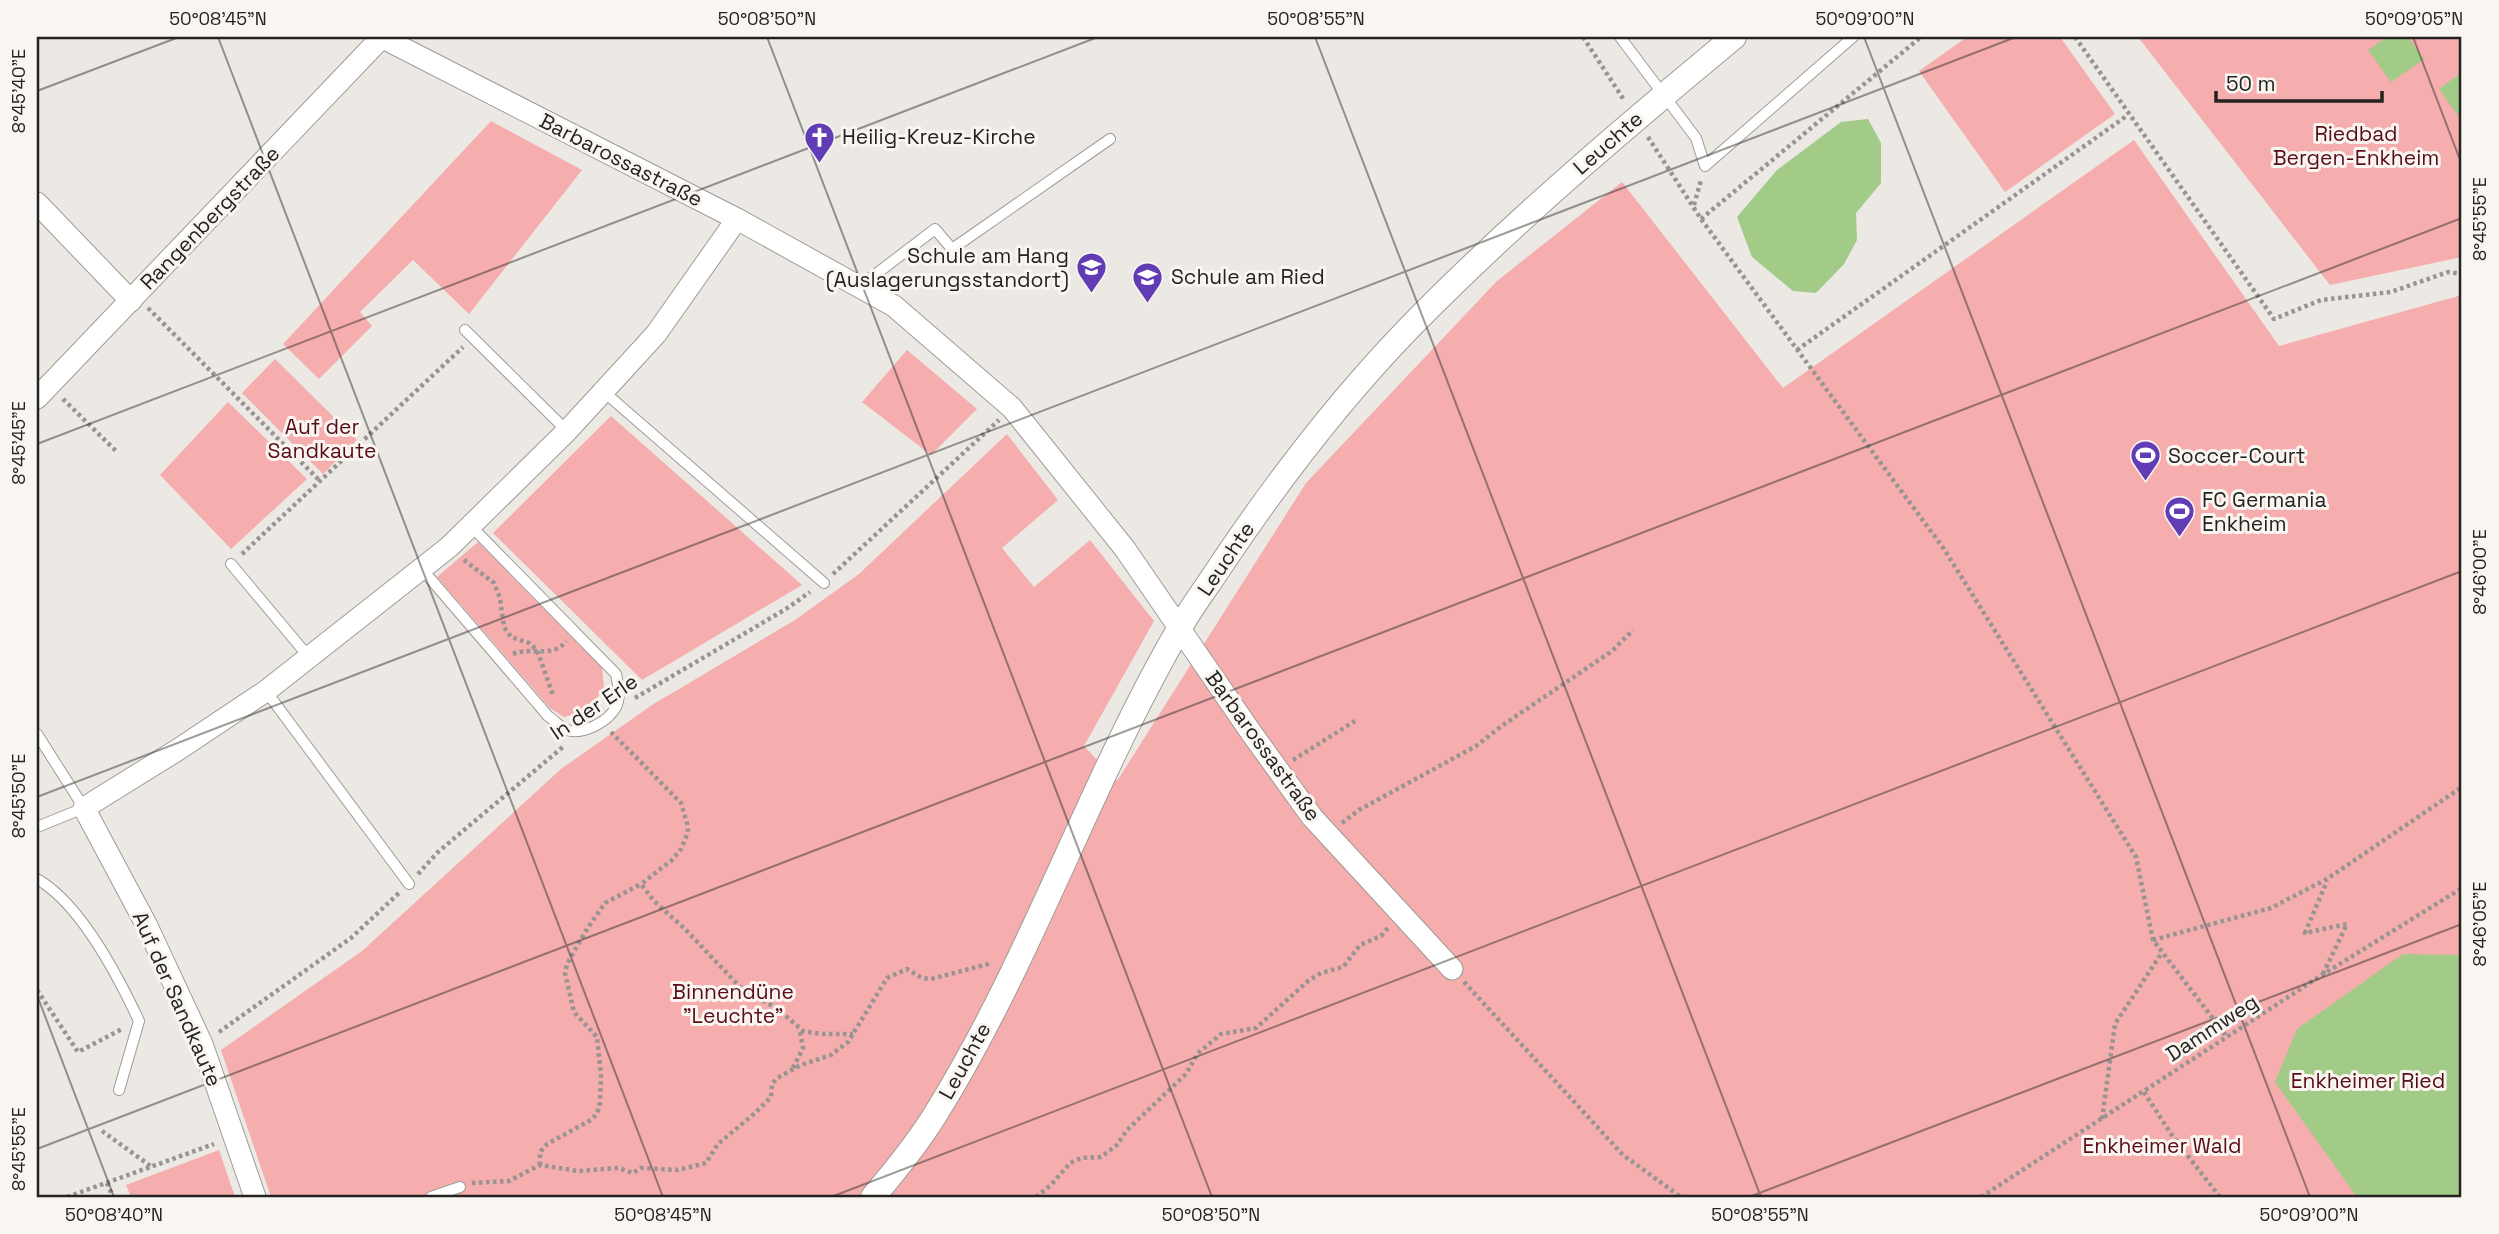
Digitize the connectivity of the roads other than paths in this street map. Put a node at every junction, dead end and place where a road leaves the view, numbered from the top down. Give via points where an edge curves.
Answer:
1 (381, 37) edge
2 (1620, 37) edge
3 (1734, 37) edge
4 (1853, 37) edge
5 (1664, 95) junction
6 (1110, 139) dead end
7 (37, 203) edge
8 (737, 219) junction
9 (859, 287) junction
10 (131, 300) junction
11 (469, 334) road end
12 (603, 391) junction
13 (43, 392) edge
14 (567, 430) junction
15 (471, 526) junction
16 (232, 564) road end
17 (422, 569) junction
18 (824, 583) road end
19 (1179, 628) junction
20 (308, 656) junction
21 (266, 691) junction
22 (37, 734) edge
23 (85, 808) junction
24 (37, 827) edge
25 (37, 879) edge
26 (408, 884) road end
27 (1452, 968) road end
28 (118, 1090) dead end
29 (460, 1187) road end
30 (255, 1197) edge
31 (431, 1197) edge
32 (873, 1197) edge

1 - 8 street, Barbarossastraße
1 - 10 street, Rangenbergstraße
2 - 5 lane
3 - 5 street, Leuchte
4 - 5 lane via 1705,166 1696,138
5 - 19 street, Leuchte via 1408,328 1306,448
6 - 9 lane via 951,249 935,229
7 - 10 street
8 - 9 street, Barbarossastraße
8 - 12 street via 656,334
9 - 19 street, Barbarossastraße via 894,306 1012,408 1125,549
10 - 13 street, Rangenbergstraße
11 - 14 lane
12 - 14 street
12 - 18 lane
14 - 15 street
15 - 17 street
15 - 17 lane via 616,674 616,707 601,722 586,730 567,730 548,716
16 - 20 lane
17 - 20 street
19 - 27 street, Barbarossastraße via 1312,817
19 - 32 street, Leuchte via 965,1065 933,1118
20 - 21 street
21 - 23 street
21 - 26 lane
22 - 23 lane, Auf der Sandkaute
23 - 24 lane
23 - 30 street, Auf der Sandkaute via 202,1044
25 - 28 lane via 53,888 80,920 120,981 139,1021
29 - 31 lane

